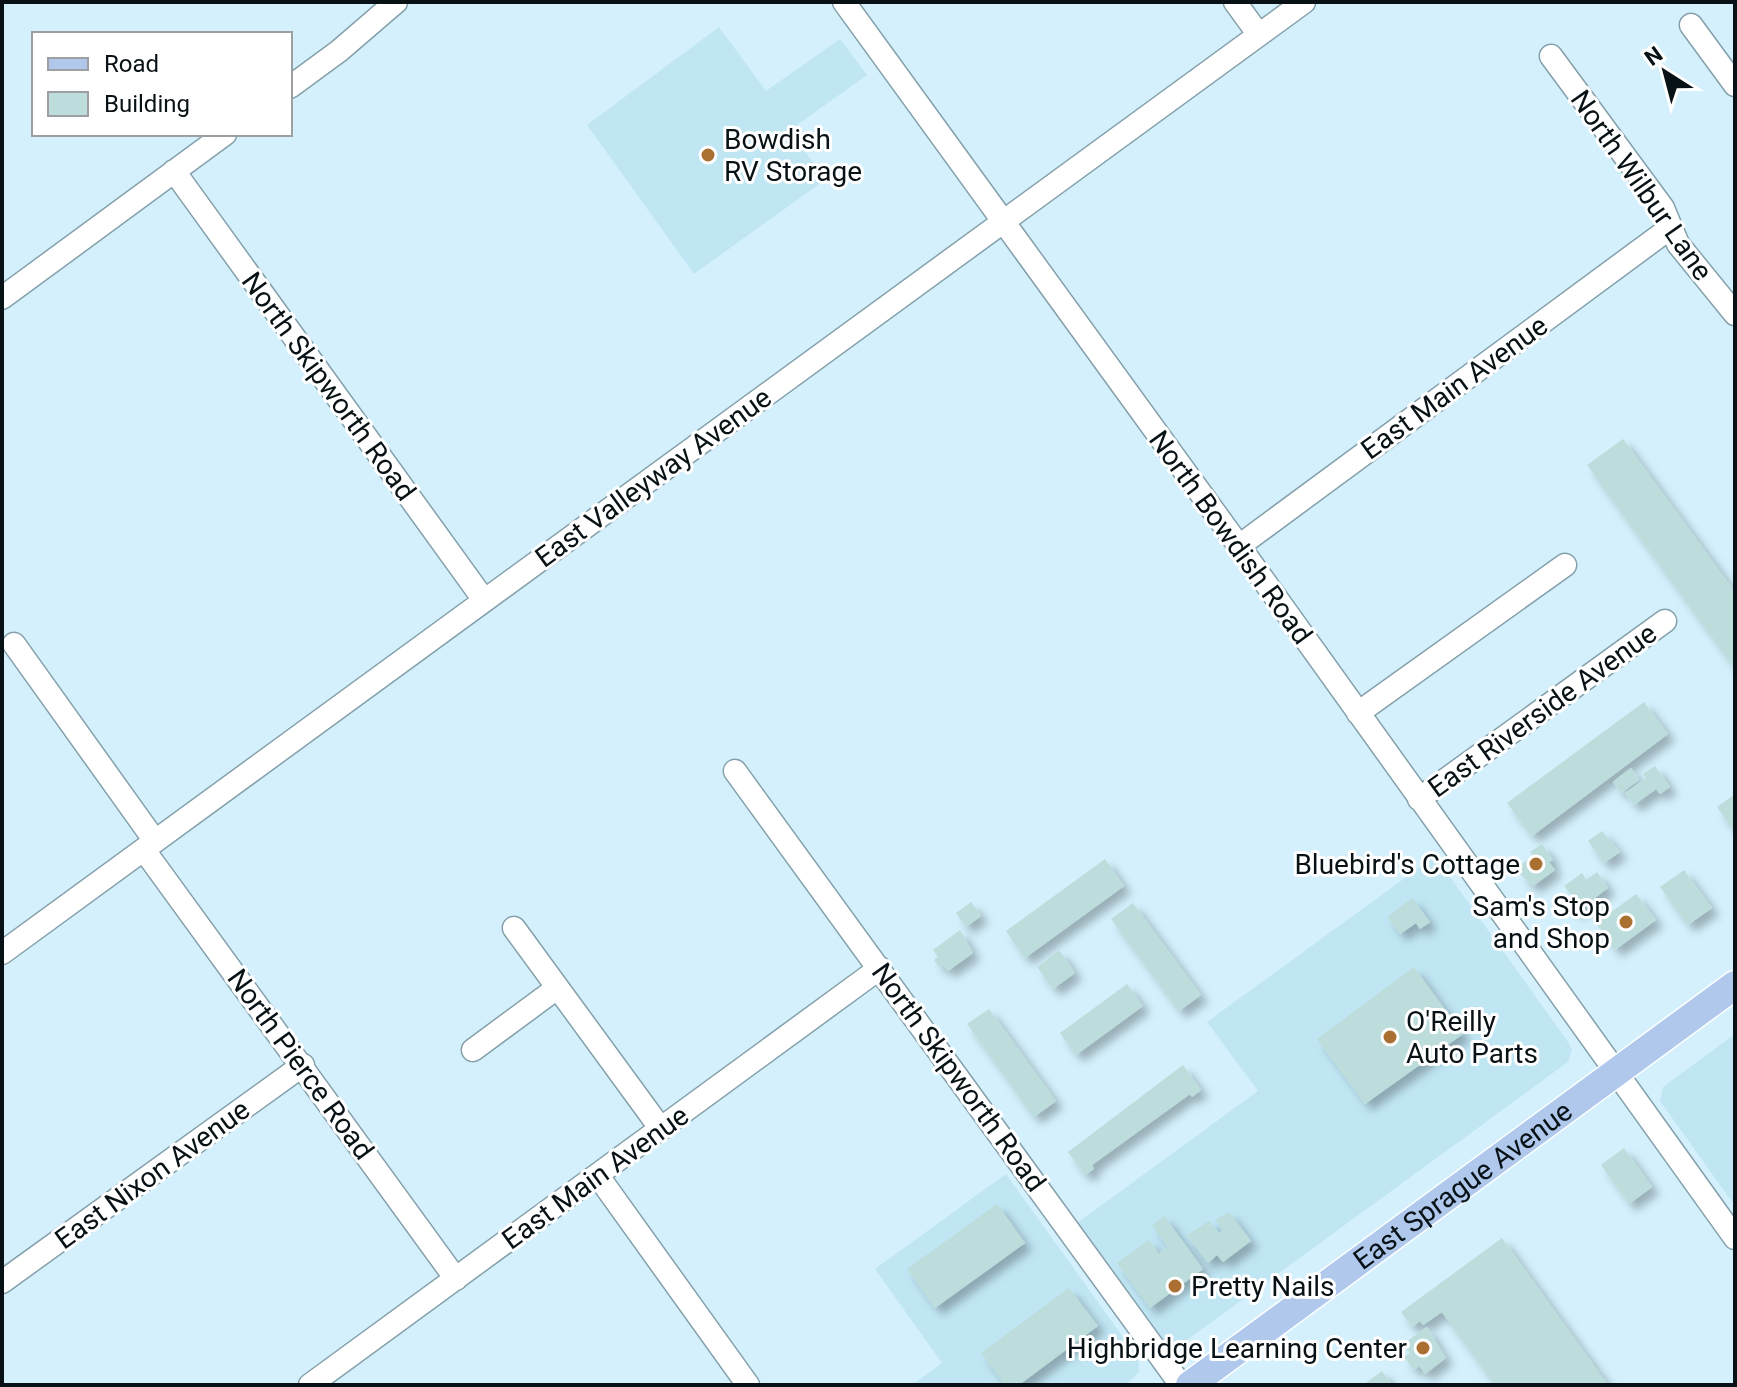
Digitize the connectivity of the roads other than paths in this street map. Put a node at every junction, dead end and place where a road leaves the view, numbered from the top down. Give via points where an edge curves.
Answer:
1 (396, 2) edge
2 (844, 2) edge
3 (1235, 2) edge
4 (1304, 2) edge
5 (1691, 25) dead end
6 (1259, 35) junction
7 (1551, 56) dead end
8 (1735, 85) edge
9 (292, 86) edge
10 (222, 136) edge
11 (174, 171) junction
12 (1003, 223) junction
13 (1670, 228) junction
14 (2, 298) edge
15 (1734, 314) edge
16 (1239, 546) junction
17 (1565, 565) dead end
18 (484, 600) junction
19 (1665, 621) dead end
20 (14, 644) dead end
21 (1358, 713) junction
22 (735, 771) dead end
23 (1419, 799) junction
24 (150, 845) junction
25 (514, 928) dead end
26 (2, 953) edge
27 (880, 968) junction
28 (1735, 985) edge
29 (557, 988) junction
30 (473, 1050) dead end
31 (303, 1065) junction
32 (1615, 1074) junction
33 (661, 1129) junction
34 (598, 1176) junction
35 (1735, 1238) edge
36 (456, 1279) junction
37 (2, 1282) edge
38 (310, 1385) edge
39 (748, 1385) edge
40 (1181, 1385) edge
41 (1190, 1385) edge

1 - 9 street
2 - 12 street, North Bowdish Road
3 - 6 street
4 - 6 street, East Valleyway Avenue
5 - 8 street
6 - 12 street, East Valleyway Avenue
7 - 13 street, North Wilbur Lane via 1663,208
10 - 11 street
11 - 14 street
11 - 18 street, North Skipworth Road
12 - 16 street, North Bowdish Road
12 - 18 street, East Valleyway Avenue
13 - 15 street, North Wilbur Lane
13 - 16 street, East Main Avenue
16 - 21 street, North Bowdish Road
17 - 21 street
18 - 24 street, East Valleyway Avenue
19 - 23 street, East Riverside Avenue
20 - 24 street, North Pierce Road
21 - 23 street, North Bowdish Road
22 - 27 street, North Skipworth Road
23 - 32 street, North Bowdish Road
24 - 26 street, East Valleyway Avenue
24 - 31 street, North Pierce Road
25 - 29 street
27 - 33 street, East Main Avenue
27 - 40 street, North Skipworth Road
28 - 32 main road, East Sprague Avenue
29 - 30 street
29 - 33 street
31 - 36 street, North Pierce Road
31 - 37 street, East Nixon Avenue
32 - 35 street, North Bowdish Road
32 - 41 main road, East Sprague Avenue
33 - 34 street, East Main Avenue
34 - 36 street, East Main Avenue
34 - 39 street
36 - 38 street, East Main Avenue

